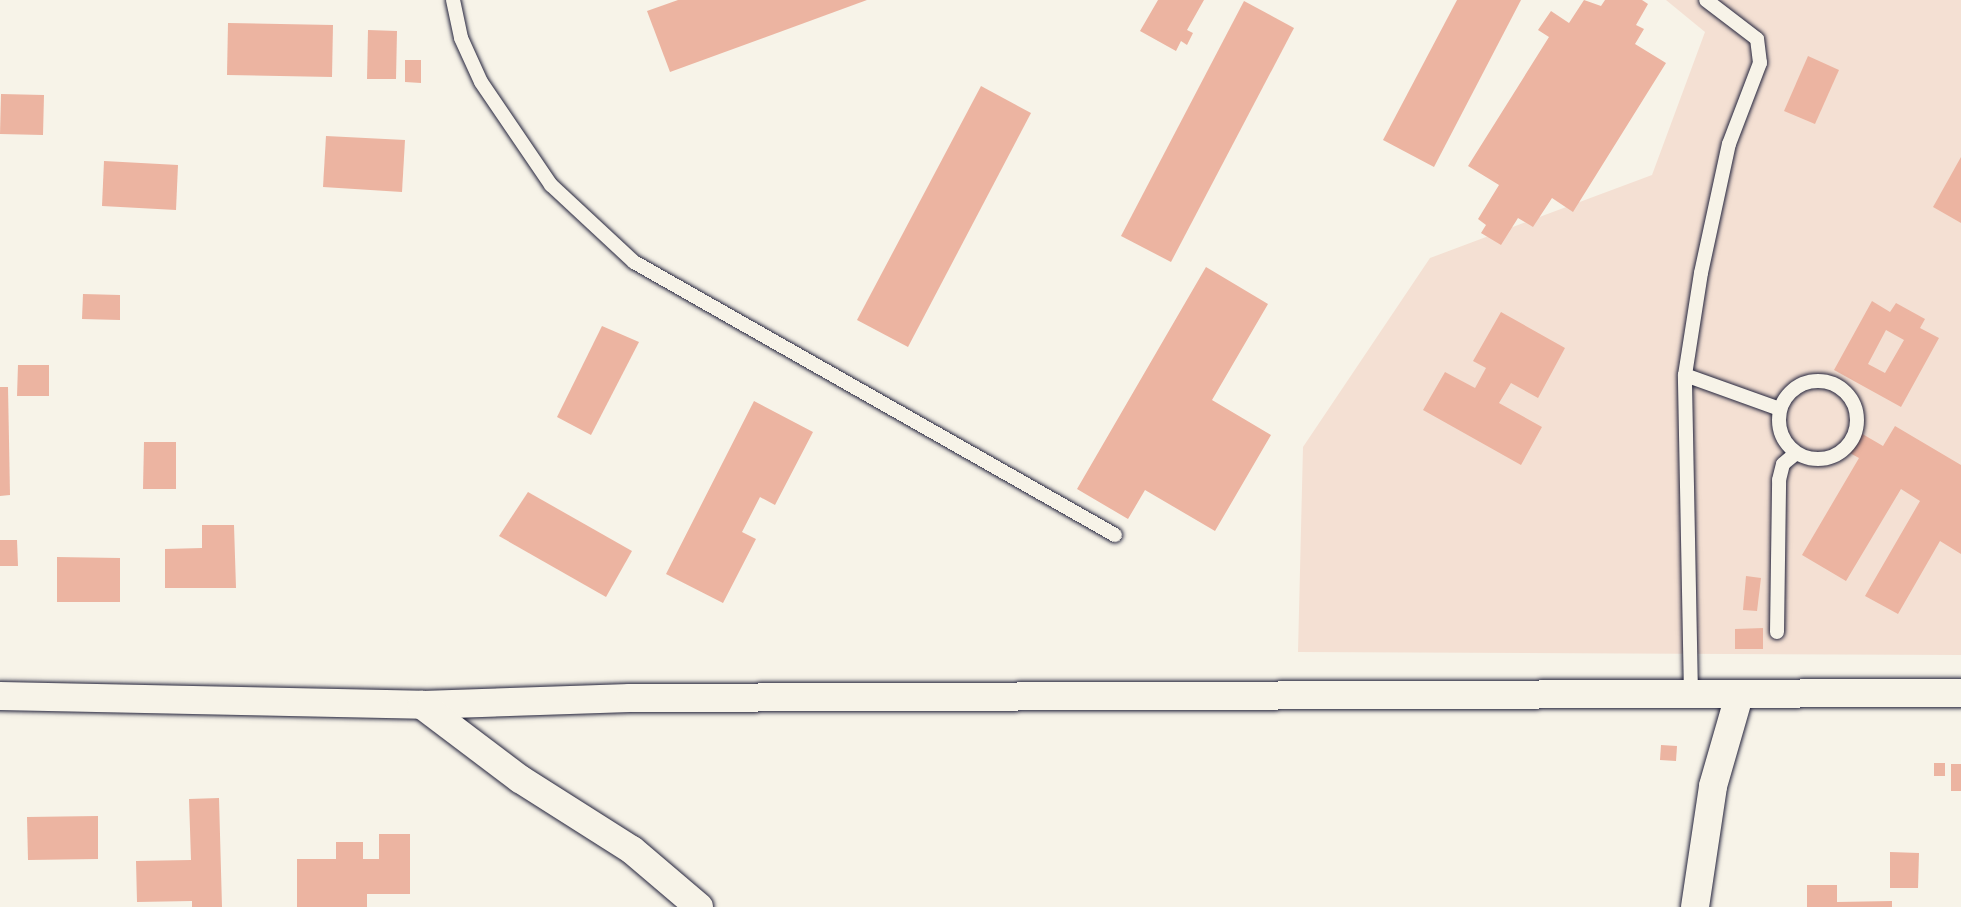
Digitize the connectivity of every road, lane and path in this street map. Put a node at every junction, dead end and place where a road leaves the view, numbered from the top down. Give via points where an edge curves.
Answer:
1 (453, 0) edge
2 (1706, 0) edge
3 (1685, 374) junction
4 (1780, 409) junction
5 (1796, 453) junction
6 (1115, 536) dead end
7 (1776, 632) dead end
8 (1961, 693) edge
9 (1691, 695) junction
10 (0, 696) edge
11 (1738, 696) junction
12 (422, 705) junction
13 (699, 907) edge
14 (1695, 907) edge

1 - 6 lane via 461,38 481,82 551,185 634,262
2 - 3 lane via 1757,39 1760,63 1729,144 1700,273
3 - 4 lane
3 - 9 lane
4 - 5 lane via 1782,436
4 - 5 lane via 1796,388 1824,382 1838,387 1856,410 1853,439 1843,450 1819,459
5 - 7 lane via 1783,464 1779,480
8 - 11 street
9 - 11 street
9 - 12 street via 630,698
10 - 12 street
11 - 14 street via 1713,786
12 - 13 street via 520,779 632,850

